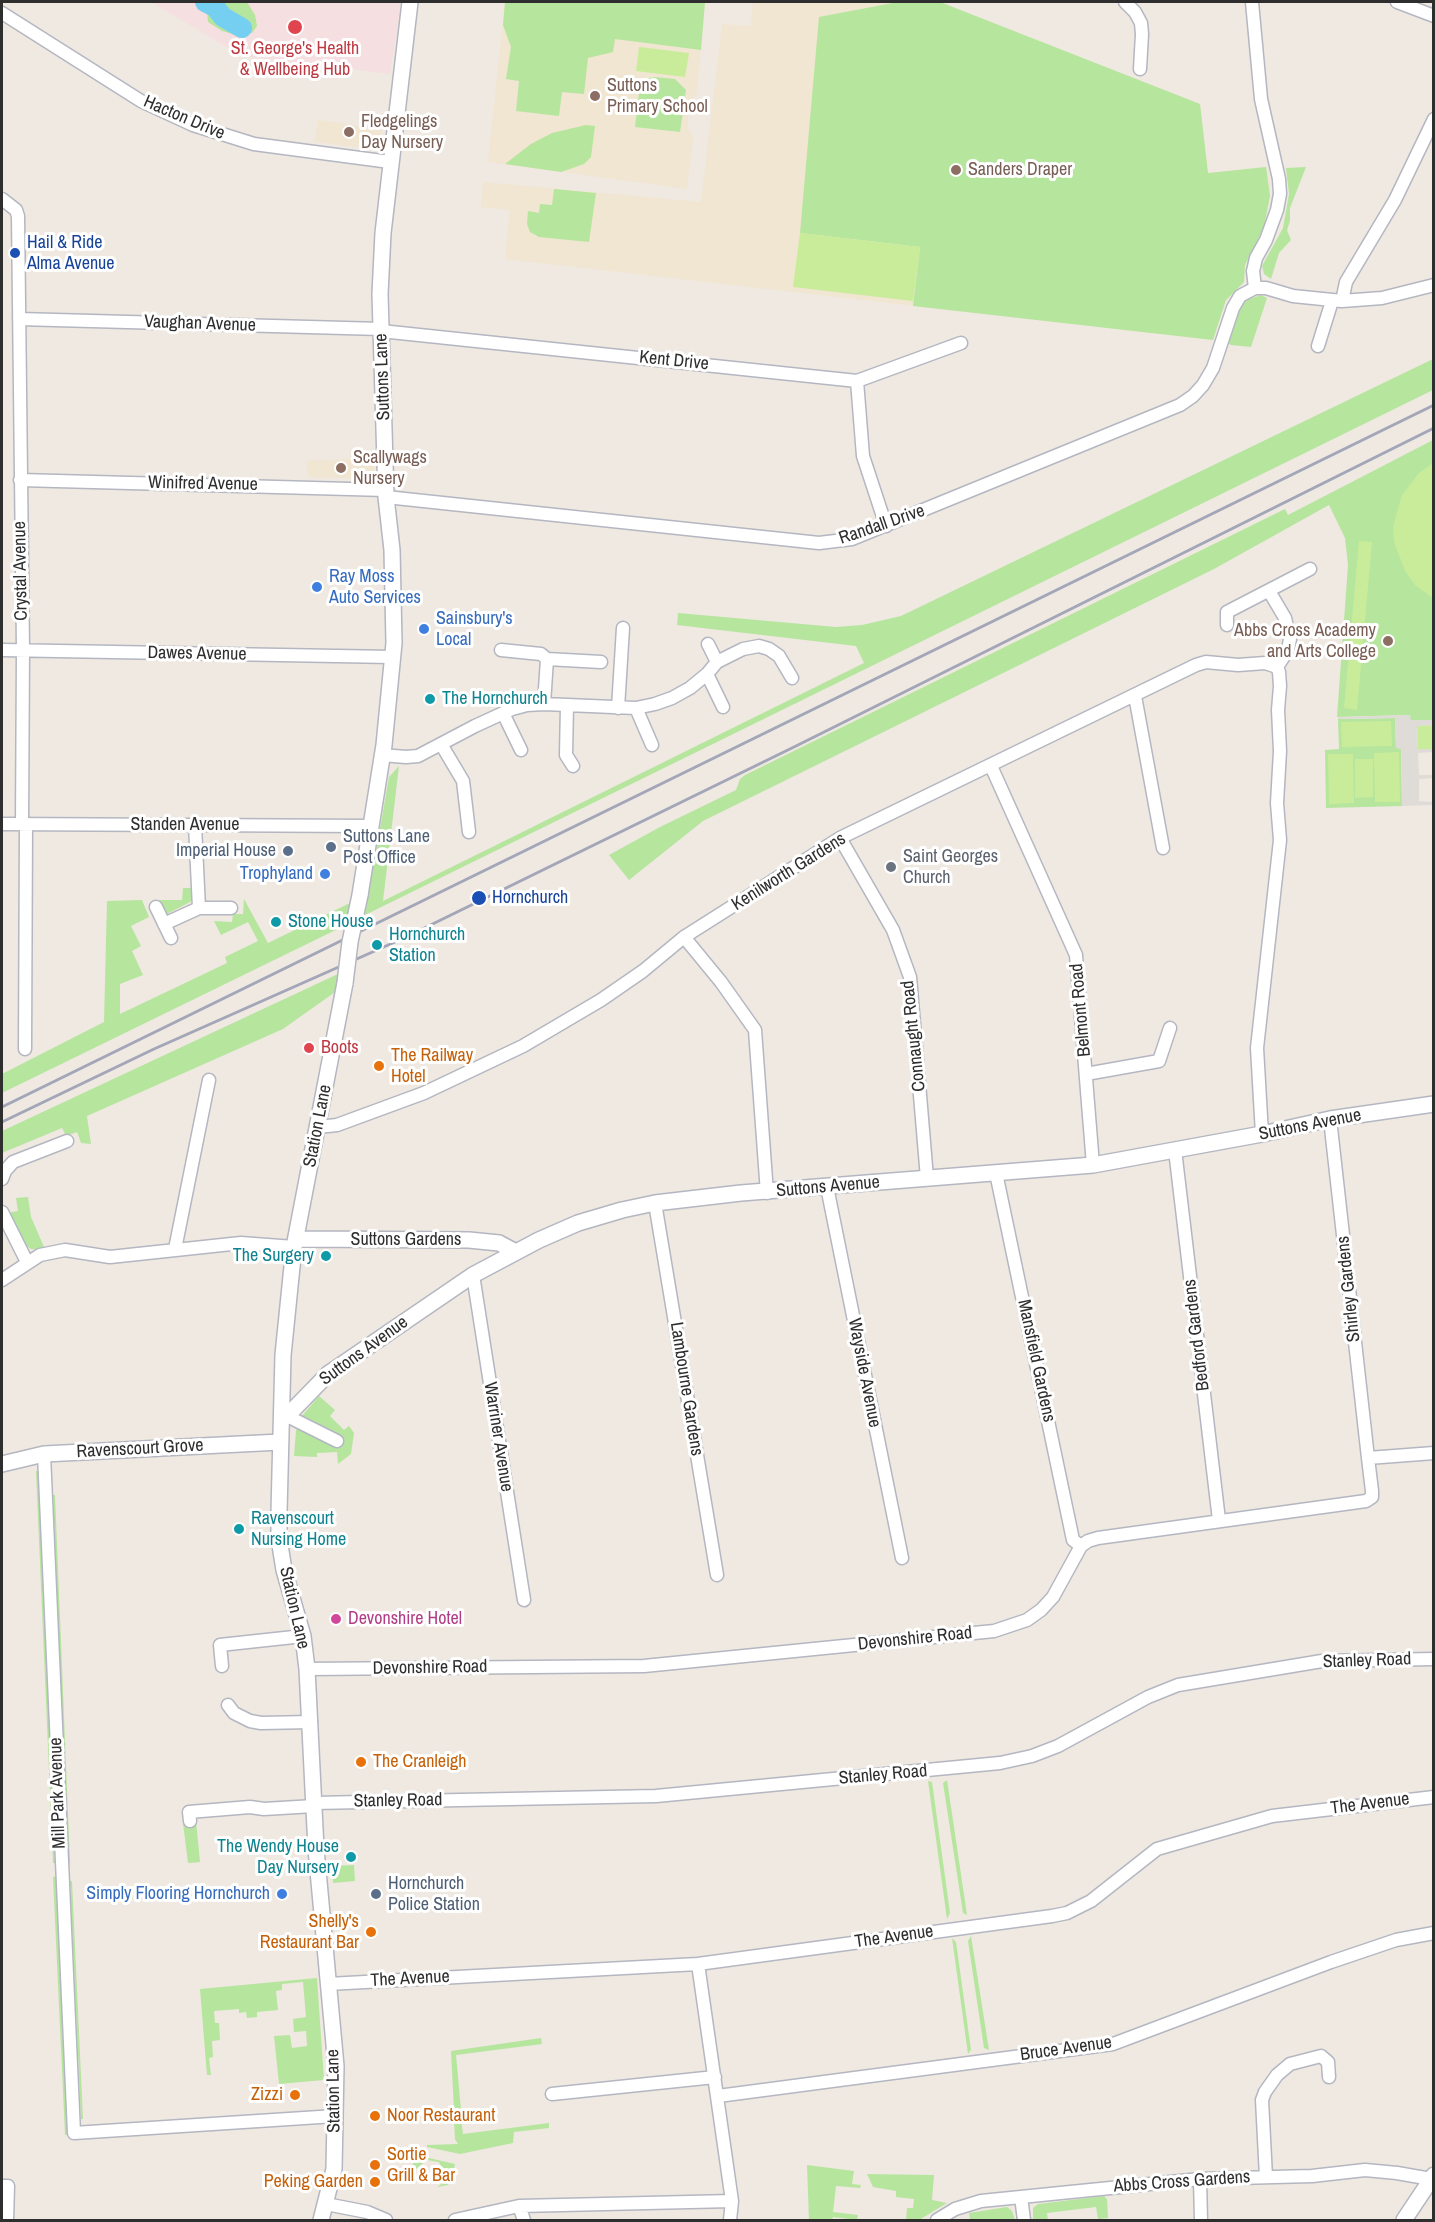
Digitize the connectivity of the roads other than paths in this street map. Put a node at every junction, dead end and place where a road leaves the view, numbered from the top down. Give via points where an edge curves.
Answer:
1 (410, 2) edge
2 (1125, 2) edge
3 (1252, 2) edge
4 (1397, 2) edge
5 (2, 13) edge
6 (1434, 16) edge
7 (1140, 69) dead end
8 (1434, 119) edge
9 (390, 162) junction
10 (2, 199) edge
11 (1434, 285) edge
12 (1255, 288) junction
13 (1337, 301) junction
14 (19, 319) junction
15 (381, 330) junction
16 (960, 343) dead end
17 (1318, 346) dead end
18 (856, 381) junction
19 (20, 480) junction
20 (386, 493) junction
21 (886, 526) junction
22 (1310, 569) dead end
23 (1269, 591) junction
24 (1227, 625) dead end
25 (623, 628) dead end
26 (708, 644) dead end
27 (2, 650) edge
28 (23, 650) junction
29 (501, 650) dead end
30 (392, 657) junction
31 (548, 659) junction
32 (601, 662) dead end
33 (717, 662) junction
34 (1277, 667) junction
35 (707, 674) junction
36 (792, 678) dead end
37 (1135, 696) junction
38 (544, 704) junction
39 (567, 705) junction
40 (723, 707) dead end
41 (618, 708) junction
42 (636, 708) junction
43 (503, 713) junction
44 (441, 744) junction
45 (652, 746) dead end
46 (521, 750) dead end
47 (382, 755) junction
48 (573, 766) dead end
49 (991, 766) junction
50 (2, 824) edge
51 (24, 824) junction
52 (195, 825) junction
53 (369, 826) junction
54 (469, 832) dead end
55 (840, 838) junction
56 (1163, 848) dead end
57 (360, 895) joint
58 (156, 907) dead end
59 (200, 908) junction
60 (231, 908) dead end
61 (164, 924) junction
62 (684, 936) junction
63 (171, 938) dead end
64 (1170, 1028) dead end
65 (25, 1049) dead end
66 (1086, 1074) junction
67 (209, 1080) dead end
68 (1434, 1104) edge
69 (1330, 1119) junction
70 (318, 1127) junction
71 (1262, 1134) junction
72 (67, 1141) dead end
73 (1175, 1150) junction
74 (1093, 1164) junction
75 (996, 1173) junction
76 (927, 1178) junction
77 (2, 1179) edge
78 (827, 1187) junction
79 (767, 1193) junction
80 (655, 1203) junction
81 (2, 1212) edge
82 (295, 1243) junction
83 (175, 1249) junction
84 (514, 1251) junction
85 (27, 1262) junction
86 (473, 1275) junction
87 (2, 1280) edge
88 (284, 1418) junction
89 (337, 1441) dead end
90 (280, 1443) junction
91 (1434, 1453) edge
92 (44, 1454) junction
93 (1368, 1458) junction
94 (2, 1464) edge
95 (1219, 1521) junction
96 (1081, 1546) junction
97 (902, 1558) dead end
98 (717, 1575) dead end
99 (524, 1600) dead end
100 (303, 1636) junction
101 (1434, 1659) edge
102 (222, 1666) dead end
103 (307, 1670) junction
104 (228, 1705) dead end
105 (311, 1722) junction
106 (1434, 1797) edge
107 (314, 1804) junction
108 (190, 1821) dead end
109 (1434, 1933) edge
110 (698, 1964) junction
111 (328, 1984) junction
112 (715, 2077) junction
113 (1329, 2077) dead end
114 (552, 2094) dead end
115 (717, 2096) junction
116 (335, 2116) junction
117 (1266, 2176) junction
118 (1432, 2177) edge
119 (1200, 2179) junction
120 (2, 2186) edge
121 (1021, 2197) junction
122 (732, 2201) junction
123 (519, 2206) junction
124 (323, 2216) edge
125 (7, 2220) edge
126 (386, 2220) edge
127 (455, 2220) edge
128 (524, 2220) edge
129 (730, 2220) edge
130 (937, 2220) edge
131 (1024, 2220) edge
132 (1201, 2220) edge
133 (1404, 2220) edge

1 - 9 street, Suttons Lane
2 - 7 street via 1141,23
3 - 12 street via 1261,99 1280,194 1266,240 1256,258
4 - 6 street
5 - 9 street, Hacton Drive via 141,101 184,122 254,144
8 - 13 street via 1395,200
9 - 15 street, Suttons Lane via 383,232
10 - 14 street, Crystal Avenue via 18,216
11 - 13 street via 1382,298
12 - 13 street
12 - 21 street, Randall Drive via 1240,296 1213,368 1187,400
13 - 17 street
14 - 15 street, Vaughan Avenue
14 - 19 street, Crystal Avenue
15 - 18 street, Kent Drive
15 - 20 street, Suttons Lane
16 - 18 street, Kent Drive
18 - 21 street via 863,456
19 - 20 street, Winifred Avenue
19 - 28 street, Crystal Avenue
20 - 21 street, Randall Drive via 819,543 852,539
20 - 30 street, Suttons Lane via 392,550
22 - 23 street
23 - 24 street via 1227,612
23 - 34 street via 1290,634 1288,650
25 - 41 street
26 - 33 street
27 - 28 street, Dawes Avenue
28 - 30 street, Dawes Avenue
28 - 51 street, Crystal Avenue
29 - 31 street via 542,654
30 - 47 street, Suttons Lane
31 - 32 street
31 - 38 street
33 - 35 street
33 - 36 street via 759,646 779,656
34 - 37 street, Kenilworth Gardens via 1269,663 1206,662
34 - 71 street via 1280,840 1257,1048
35 - 40 street
35 - 42 street via 672,698
37 - 49 street, Kenilworth Gardens
37 - 56 street
38 - 39 street
38 - 43 street
39 - 41 street
39 - 48 street via 566,755
41 - 42 street
42 - 45 street
43 - 44 street
43 - 46 street
44 - 47 street via 415,757
44 - 54 street via 463,782
47 - 53 street, Suttons Lane
49 - 55 street, Kenilworth Gardens
49 - 66 street, Belmont Road via 1076,955
50 - 51 street, Standen Avenue
51 - 52 street, Standen Avenue
51 - 65 street, Crystal Avenue
52 - 53 street, Standen Avenue
52 - 59 street
53 - 57 street, Suttons Lane
55 - 62 street, Kenilworth Gardens
55 - 76 street, Connaught Road via 893,930 910,977
57 - 70 street, Station Lane, bridge
58 - 61 street
59 - 60 street
59 - 61 street
61 - 63 street
62 - 70 street, Kenilworth Gardens via 631,979 524,1046 424,1093 337,1125
62 - 79 street via 755,1030
64 - 66 street via 1159,1061
66 - 74 street, Belmont Road
67 - 83 street
68 - 69 street, Suttons Avenue
69 - 71 street, Suttons Avenue
69 - 93 street, Shirley Gardens
70 - 82 street, Station Lane
71 - 73 street, Suttons Avenue
72 - 77 street via 13,1162
73 - 74 street, Suttons Avenue
73 - 95 street, Bedford Gardens
74 - 75 street, Suttons Avenue
75 - 76 street, Suttons Avenue
75 - 96 street, Mansfield Gardens via 1073,1540
76 - 78 street, Suttons Avenue
78 - 79 street, Suttons Avenue
78 - 97 street, Wayside Avenue
79 - 80 street, Suttons Avenue
80 - 84 street, Suttons Avenue via 578,1223
80 - 98 street, Lambourne Gardens
81 - 85 street
82 - 83 street
82 - 84 street, Suttons Gardens via 469,1240 499,1243
82 - 88 street, Station Lane via 286,1313
83 - 85 street via 110,1257 65,1250
84 - 86 street, Suttons Avenue
85 - 87 street
86 - 88 street, Suttons Avenue via 328,1374
86 - 99 street, Warriner Avenue
88 - 89 street
88 - 90 street, Station Lane
90 - 92 street, Ravenscourt Grove
90 - 100 street, Station Lane via 279,1539
91 - 93 street
92 - 94 street, Ravenscourt Grove
92 - 116 street, Mill Park Avenue via 74,2133
93 - 95 street via 1372,1497 1366,1501
95 - 96 street via 1098,1538
96 - 103 street, Devonshire Road via 1041,1611 994,1631 644,1666
100 - 102 street via 220,1645
100 - 103 street, Station Lane
101 - 107 street, Stanley Road via 1322,1661 1178,1685 1058,1746 1000,1763 656,1796
103 - 105 street, Station Lane
104 - 105 street via 250,1721
105 - 107 street, Station Lane
106 - 110 street, The Avenue via 1272,1816 1157,1849 1090,1901 1067,1913
107 - 108 street, Stanley Road via 189,1812
107 - 111 street, Station Lane
109 - 115 street, Bruce Avenue via 1396,1940 1330,1962 1113,2044
110 - 111 street, The Avenue
110 - 112 street
111 - 116 street, Station Lane via 336,2066
112 - 114 street
112 - 115 street
113 - 117 street via 1328,2062 1321,2056 1290,2064 1265,2092 1262,2100
115 - 122 street
116 - 124 street, Station Lane via 334,2169
117 - 118 street, Abbs Cross Gardens via 1372,2170
117 - 119 street, Abbs Cross Gardens
118 - 133 street
119 - 121 street, Abbs Cross Gardens
119 - 132 street
120 - 125 street via 8,2186
121 - 130 street, Abbs Cross Gardens via 981,2201
121 - 131 street
122 - 123 street
122 - 129 street
123 - 127 street
123 - 128 street
124 - 126 street via 367,2212

